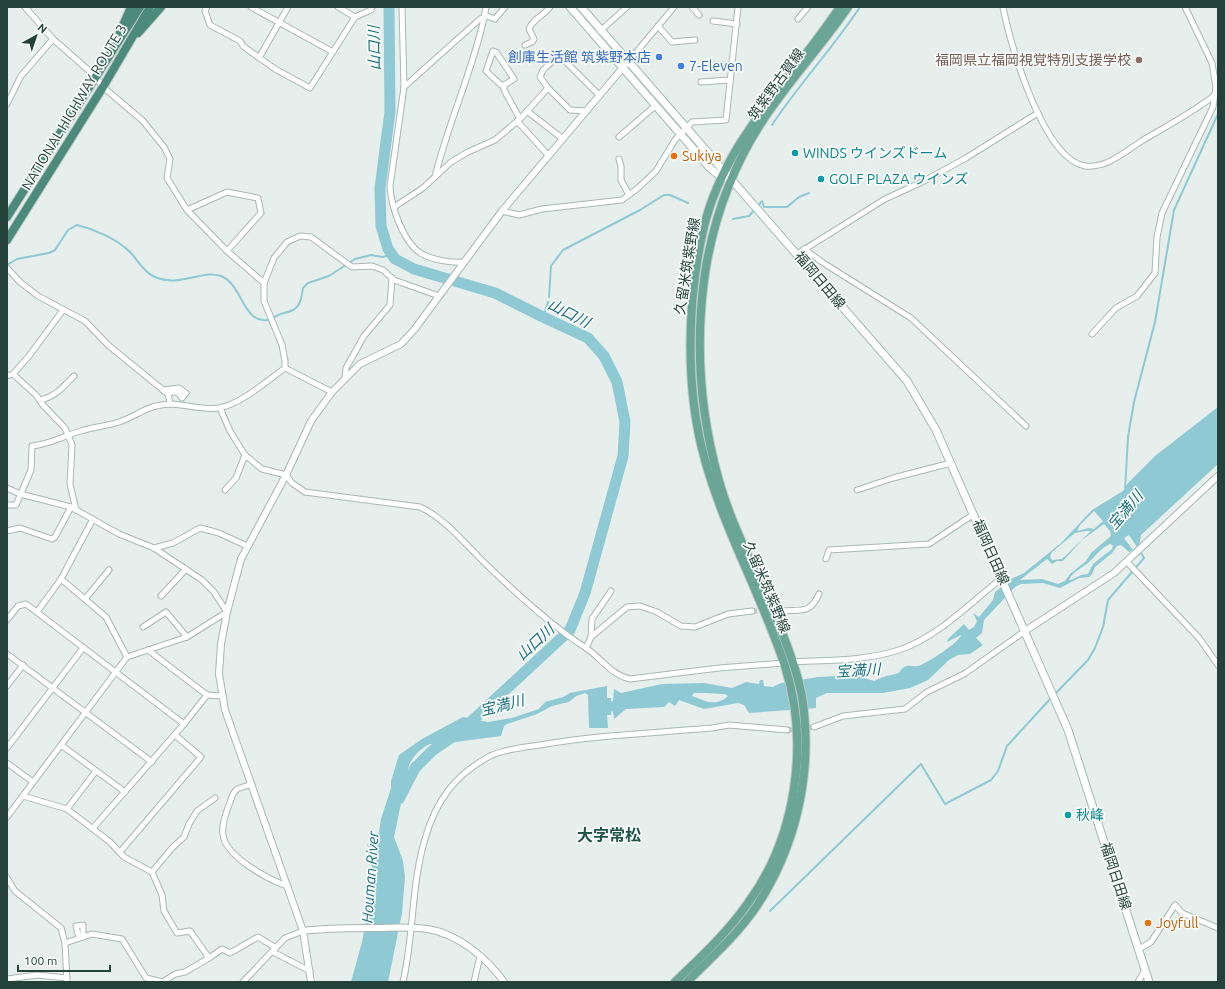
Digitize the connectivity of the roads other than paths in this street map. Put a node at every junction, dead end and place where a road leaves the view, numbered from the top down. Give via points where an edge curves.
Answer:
1 (25, 7) edge
2 (131, 7) edge
3 (140, 7) edge
4 (150, 7) edge
5 (161, 7) edge
6 (207, 7) edge
7 (251, 7) edge
8 (288, 7) edge
9 (338, 7) edge
10 (372, 7) edge
11 (402, 7) edge
12 (486, 7) edge
13 (505, 7) edge
14 (550, 7) edge
15 (570, 7) edge
16 (581, 7) edge
17 (628, 7) edge
18 (674, 7) edge
19 (692, 7) edge
20 (738, 7) edge
21 (808, 7) edge
22 (840, 7) edge
23 (848, 7) edge
24 (1003, 7) edge
25 (1185, 7) edge
26 (699, 15) dead end
27 (355, 17) junction
28 (484, 18) junction
29 (798, 19) dead end
30 (714, 21) dead end
31 (278, 23) junction
32 (737, 24) junction
33 (658, 26) junction
34 (600, 31) junction
35 (53, 39) junction
36 (695, 40) dead end
37 (131, 41) junction
38 (525, 45) dead end
39 (115, 46) junction
40 (333, 52) junction
41 (259, 58) junction
42 (628, 62) junction
43 (732, 65) junction
44 (704, 67) dead end
45 (623, 68) junction
46 (95, 76) junction
47 (730, 80) junction
48 (702, 82) dead end
49 (504, 85) junction
50 (103, 87) junction
51 (404, 87) junction
52 (548, 88) junction
53 (599, 95) junction
54 (1215, 95) junction
55 (7, 104) edge
56 (655, 106) junction
57 (527, 111) junction
58 (586, 111) junction
59 (1038, 113) junction
60 (518, 120) junction
61 (685, 128) junction
62 (679, 135) junction
63 (619, 137) dead end
64 (563, 139) junction
65 (549, 156) junction
66 (619, 159) dead end
67 (722, 174) junction
68 (435, 178) junction
69 (731, 179) junction
70 (629, 195) junction
71 (394, 207) junction
72 (187, 210) junction
73 (502, 211) junction
74 (7, 217) edge
75 (7, 240) edge
76 (804, 249) junction
77 (227, 251) junction
78 (797, 254) junction
79 (462, 264) junction
80 (7, 268) edge
81 (392, 278) junction
82 (264, 283) junction
83 (441, 294) junction
84 (63, 310) junction
85 (1092, 334) dead end
86 (285, 368) junction
87 (10, 375) edge
88 (74, 376) dead end
89 (345, 378) junction
90 (332, 392) junction
91 (40, 400) junction
92 (170, 403) junction
93 (220, 408) junction
94 (1026, 426) dead end
95 (68, 436) junction
96 (245, 455) junction
97 (951, 463) junction
98 (286, 475) junction
99 (1218, 476) edge
100 (7, 488) edge
101 (226, 490) dead end
102 (857, 490) dead end
103 (20, 494) junction
104 (7, 505) edge
105 (74, 508) junction
106 (974, 514) junction
107 (93, 519) junction
108 (7, 531) edge
109 (247, 546) junction
110 (154, 548) junction
111 (826, 559) dead end
112 (1126, 562) junction
113 (186, 569) junction
114 (109, 570) dead end
115 (61, 579) junction
116 (1003, 580) junction
117 (611, 592) dead end
118 (819, 594) dead end
119 (161, 596) dead end
120 (85, 599) junction
121 (752, 610) tunnel mouth
122 (781, 611) tunnel mouth
123 (37, 612) junction
124 (227, 612) junction
125 (7, 620) edge
126 (144, 627) dead end
127 (1024, 629) junction
128 (187, 636) junction
129 (591, 637) junction
130 (584, 647) junction
131 (83, 648) junction
132 (148, 650) junction
133 (7, 654) edge
134 (127, 657) junction
135 (23, 665) junction
136 (789, 665) junction
137 (1218, 665) edge
138 (116, 672) junction
139 (7, 686) edge
140 (53, 688) junction
141 (207, 696) junction
142 (222, 696) junction
143 (86, 712) junction
144 (184, 724) junction
145 (814, 727) tunnel mouth
146 (787, 730) tunnel mouth
147 (175, 735) junction
148 (61, 745) junction
149 (7, 748) edge
150 (152, 762) junction
151 (7, 763) edge
152 (96, 771) junction
153 (33, 782) junction
154 (252, 784) junction
155 (125, 792) junction
156 (22, 796) junction
157 (215, 798) dead end
158 (67, 809) junction
159 (7, 817) edge
160 (93, 828) junction
161 (120, 852) junction
162 (152, 872) junction
163 (7, 878) edge
164 (288, 886) junction
165 (408, 928) junction
166 (1218, 928) edge
167 (303, 931) junction
168 (65, 943) junction
169 (1139, 949) junction
170 (275, 950) junction
171 (480, 956) junction
172 (209, 958) junction
173 (1145, 970) junction
174 (310, 972) junction
175 (7, 979) edge
176 (67, 980) edge
177 (145, 980) edge
178 (243, 982) edge
179 (311, 982) edge
180 (403, 982) edge
181 (474, 982) edge
182 (504, 982) edge
183 (675, 982) edge
184 (687, 982) edge
185 (1138, 982) edge
186 (1149, 982) edge

1 - 35 street
2 - 39 highway
3 - 39 highway, NATIONAL HIGHWAY ROUTE 3
4 - 37 highway, NATIONAL HIGHWAY ROUTE 3
5 - 37 highway
6 - 41 street via 205,11 210,25 240,40 243,46
7 - 31 street
8 - 31 street
9 - 27 street
10 - 27 street
11 - 51 street
12 - 28 street
13 - 28 street via 495,19 487,16
14 - 38 street via 532,22 529,29 534,39
15 - 45 main road, 福岡日田線
16 - 34 main road, 福岡日田線
17 - 34 street
18 - 33 street
19 - 26 street
20 - 32 street
21 - 29 street
22 - 67 main road, 筑紫野古賀線 via 748,129
23 - 69 main road, 筑紫野古賀線 via 775,103
24 - 59 street via 1025,83
25 - 54 street via 1212,63
27 - 40 street
28 - 51 street
28 - 68 street
30 - 32 street
31 - 40 street
31 - 41 street
32 - 43 street
33 - 36 street via 672,42
33 - 42 street
34 - 42 main road, 福岡日田線
35 - 46 street
35 - 55 street via 21,76
37 - 50 highway, NATIONAL HIGHWAY ROUTE 3
39 - 46 highway, NATIONAL HIGHWAY ROUTE 3
40 - 41 street via 310,88
42 - 45 street
42 - 61 main road, 福岡日田線
43 - 44 street via 716,64
43 - 47 street
45 - 53 street
45 - 56 main road, 福岡日田線
46 - 50 street
46 - 74 highway, NATIONAL HIGHWAY ROUTE 3
47 - 48 street
47 - 61 street via 726,120 692,122
49 - 49 street via 514,79 493,51 486,71
49 - 60 street
50 - 72 street via 143,121 164,147 170,159 167,178
50 - 75 highway, NATIONAL HIGHWAY ROUTE 3
51 - 71 street via 390,186 390,198
52 - 53 street via 540,78 543,70 558,56 562,57
52 - 57 street
52 - 58 street via 570,110
53 - 58 street
54 - 59 street via 1107,162 1086,166 1070,160 1059,149
54 - 85 street via 1207,120 1162,213 1157,237 1155,273 1137,296 1116,308
56 - 62 main road, 福岡日田線
56 - 63 street
57 - 60 street
57 - 64 street
58 - 64 street
59 - 76 street via 966,158 885,199
60 - 65 street
60 - 68 street via 495,140 451,162
61 - 62 street
61 - 67 main road, 福岡日田線
62 - 67 main road, 福岡日田線 via 710,168
62 - 70 street via 656,171
64 - 65 street
65 - 73 street
66 - 70 street via 620,180
67 - 69 main road, 福岡日田線
67 - 136 main road, 久留米筑紫野線 via 703,229 692,301 691,365 694,396 704,458 713,487 727,525
68 - 71 street
69 - 78 main road, 福岡日田線
69 - 136 main road, 久留米筑紫野線 via 713,234 705,275 700,328 702,396 712,456 720,483 747,555 782,632
70 - 73 street via 622,200 542,209 519,215
71 - 79 street via 406,238 422,254
72 - 77 street
72 - 77 street via 227,192 258,198 262,213
73 - 79 street
76 - 78 street
76 - 94 street via 911,318
77 - 82 street
78 - 97 main road, 福岡日田線 via 907,381 936,430
79 - 83 street
80 - 84 street via 38,296
81 - 82 street via 383,270 372,266 352,267 311,237 300,236 281,248
81 - 83 street via 422,292
81 - 89 street via 390,305 364,336 346,368
82 - 86 street via 264,301 282,345
83 - 89 street via 401,344 360,364
84 - 87 street
84 - 92 street via 85,321 108,345 165,392
86 - 90 street
86 - 93 street via 240,399
87 - 91 street via 36,394
88 - 91 street via 49,398
89 - 90 street
90 - 98 street via 311,421
91 - 95 street via 65,428
92 - 93 street
92 - 95 street via 155,406 119,422 81,430
93 - 96 street
95 - 103 street via 49,444 32,446 31,470
95 - 105 street via 72,453 70,484
96 - 98 street via 262,470
96 - 101 street via 236,478
97 - 102 street
97 - 106 main road, 福岡日田線
98 - 109 street
98 - 130 street via 305,492 420,506 434,513 491,570
99 - 112 street
100 - 103 street
103 - 104 street via 16,505
103 - 105 street
105 - 107 street
105 - 108 street via 52,539 20,528
106 - 111 street via 929,544 829,550
106 - 116 main road, 福岡日田線
107 - 110 street via 119,534
107 - 115 street
109 - 110 street via 219,533 200,528 173,543
109 - 124 street
110 - 113 street
112 - 127 street via 1108,577
112 - 137 street via 1199,638
113 - 119 street
113 - 124 street via 214,592
114 - 120 street
115 - 120 street
115 - 123 street
116 - 127 main road, 福岡日田線
116 - 136 street via 940,628 899,650 866,657
117 - 129 street via 592,619
118 - 122 street via 810,609
120 - 134 street via 106,617
121 - 129 street via 728,614 695,627 681,626 657,612 640,606 627,607
123 - 125 street via 26,604 18,606
123 - 131 street
124 - 128 street
124 - 142 street via 218,658
126 - 128 street via 166,612
127 - 145 street via 964,674 927,692 905,709 843,716
127 - 169 main road, 福岡日田線 via 1068,730
128 - 132 street
129 - 130 street
130 - 136 street via 619,677 630,679 720,668
131 - 138 street
131 - 140 street
132 - 134 street
132 - 141 street
133 - 135 street
134 - 138 street
135 - 139 street
135 - 140 street
136 - 183 main road, 久留米筑紫野線 via 797,739 793,791 781,840 768,872 749,903 726,932
136 - 184 main road, 久留米筑紫野線 via 804,707 804,767 798,813 789,843 774,876 755,908 734,936
138 - 143 street
138 - 144 street
140 - 143 street
140 - 149 street
141 - 142 street
141 - 144 street
142 - 154 street
143 - 148 street
143 - 150 street
144 - 147 street
146 - 165 street via 729,725 571,740 492,755 471,768 447,790 432,820 418,865
147 - 150 street
147 - 161 street via 201,758
148 - 152 street
148 - 153 street
150 - 155 street
151 - 153 street
152 - 155 street
152 - 158 street
153 - 156 street
154 - 164 street
154 - 164 street via 237,789 233,794 222,828 222,836 231,852 267,878
155 - 160 street
156 - 158 street
156 - 159 street
157 - 162 street via 197,811 184,838
158 - 160 street
160 - 161 street
161 - 162 street
162 - 172 street via 162,895 164,911 174,930 190,931
163 - 168 street via 25,901 61,928
164 - 167 street
165 - 167 street
165 - 171 street via 428,929 447,935
165 - 180 street
166 - 169 street via 1182,913 1175,905 1151,942
167 - 170 street via 285,938
167 - 174 street
168 - 176 street
168 - 177 street via 92,934 122,939
169 - 173 main road, 福岡日田線
170 - 172 street via 258,938 230,953 222,949
170 - 174 street
170 - 178 street
171 - 181 street
171 - 182 street
172 - 177 street via 163,982
173 - 185 street
173 - 186 main road, 福岡日田線
174 - 179 street
175 - 176 street via 37,975

